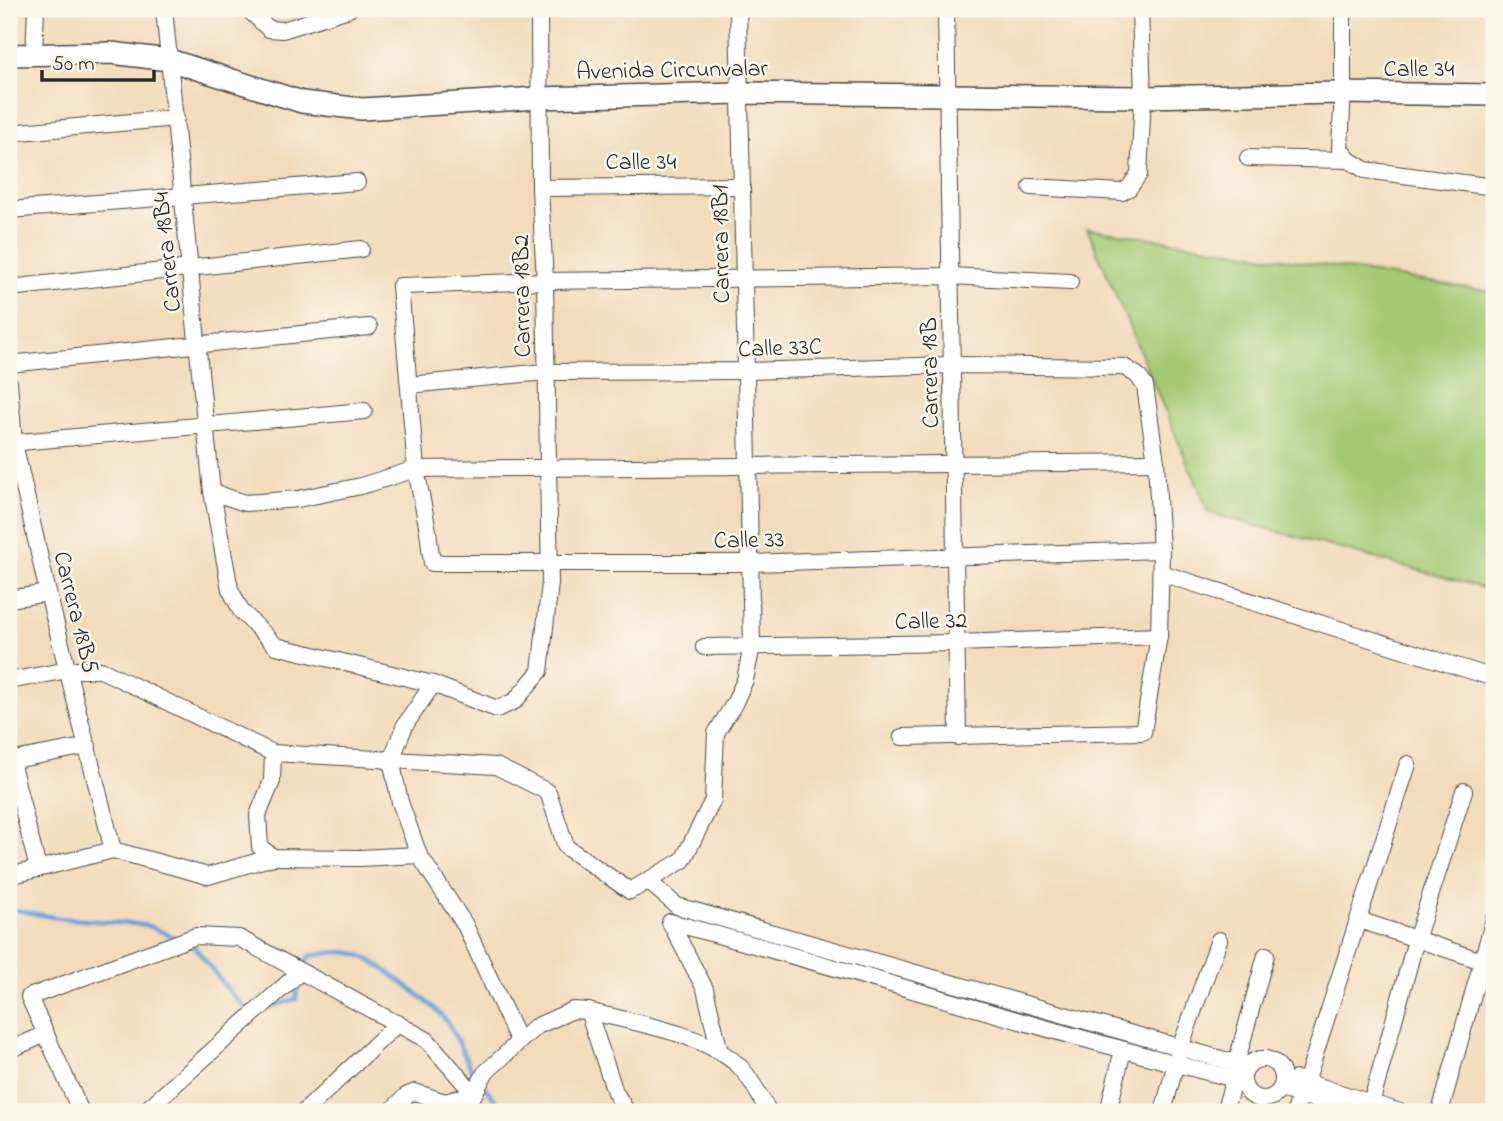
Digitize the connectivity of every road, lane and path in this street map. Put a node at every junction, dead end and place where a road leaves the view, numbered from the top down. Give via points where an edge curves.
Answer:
1 (36, 9) edge
2 (164, 9) edge
3 (248, 9) edge
4 (349, 9) edge
5 (539, 9) edge
6 (738, 9) edge
7 (946, 9) edge
8 (1140, 9) edge
9 (1343, 9) edge
10 (305, 15) edge
11 (34, 54) junction
12 (9, 55) edge
13 (169, 60) junction
14 (740, 93) junction
15 (1343, 94) junction
16 (1494, 94) edge
17 (947, 95) junction
18 (1143, 97) junction
19 (538, 98) junction
20 (176, 118) junction
21 (9, 133) edge
22 (1248, 158) dead end
23 (1349, 160) junction
24 (357, 182) dead end
25 (741, 187) junction
26 (1031, 187) dead end
27 (1494, 187) edge
28 (540, 188) junction
29 (184, 196) junction
30 (9, 210) edge
31 (361, 248) dead end
32 (191, 267) junction
33 (950, 276) junction
34 (744, 279) junction
35 (545, 281) junction
36 (1070, 282) dead end
37 (9, 288) edge
38 (369, 327) dead end
39 (198, 345) junction
40 (9, 364) edge
41 (952, 365) junction
42 (746, 371) junction
43 (545, 372) junction
44 (9, 383) edge
45 (408, 385) junction
46 (364, 411) dead end
47 (206, 424) junction
48 (11, 443) edge
49 (1156, 462) junction
50 (954, 464) junction
51 (748, 466) junction
52 (548, 468) junction
53 (416, 469) junction
54 (212, 492) junction
55 (1161, 550) junction
56 (955, 557) junction
57 (550, 563) junction
58 (750, 563) junction
59 (1161, 573) junction
60 (48, 593) junction
61 (9, 599) edge
62 (1158, 636) junction
63 (957, 643) junction
64 (752, 646) junction
65 (704, 647) dead end
66 (68, 670) junction
67 (1494, 678) edge
68 (9, 681) edge
69 (433, 684) junction
70 (902, 737) dead end
71 (958, 737) junction
72 (88, 746) junction
73 (273, 753) junction
74 (391, 760) junction
75 (10, 761) edge
76 (1408, 764) dead end
77 (1464, 791) dead end
78 (113, 850) junction
79 (419, 855) junction
80 (273, 857) junction
81 (38, 869) junction
82 (9, 876) edge
83 (648, 881) junction
84 (1494, 919) edge
85 (1359, 920) junction
86 (1219, 940) dead end
87 (1416, 940) junction
88 (1266, 955) dead end
89 (1488, 962) edge
90 (299, 973) junction
91 (588, 1011) junction
92 (398, 1023) junction
93 (46, 1034) junction
94 (519, 1042) junction
95 (9, 1050) edge
96 (1124, 1050) junction
97 (720, 1052) junction
98 (1178, 1055) junction
99 (1240, 1072) junction
100 (1282, 1082) junction
101 (1303, 1089) junction
102 (474, 1094) junction
103 (1371, 1104) junction
104 (81, 1112) edge
105 (144, 1112) edge
106 (304, 1112) edge
107 (390, 1112) edge
108 (627, 1112) edge
109 (769, 1112) edge
110 (1108, 1112) edge
111 (1163, 1112) edge
112 (1224, 1112) edge
113 (1295, 1112) edge
114 (1356, 1112) edge
115 (1400, 1112) edge
116 (1440, 1112) edge

1 - 11 street
2 - 13 street, Carrera 18B4
3 - 10 street via 268,29 283,30
4 - 10 street
5 - 19 street, Carrera 18B2
6 - 14 street, Carrera 18B1
7 - 17 street, Carrera 18B
8 - 18 street
9 - 15 street
11 - 12 main road, Avenida Circunvalar
11 - 13 main road, Avenida Circunvalar via 111,53
13 - 19 main road, Avenida Circunvalar via 302,102 362,108
13 - 20 street, Carrera 18B4
14 - 17 main road, Avenida Circunvalar
14 - 19 main road, Avenida Circunvalar
14 - 25 street, Carrera 18B1
15 - 16 main road, Calle 34
15 - 18 main road, Avenida Circunvalar
15 - 23 street via 1340,149
17 - 18 main road, Avenida Circunvalar
17 - 33 street, Carrera 18B
18 - 26 street via 1139,174 1129,188 1122,192
19 - 28 street, Carrera 18B2
20 - 21 street
20 - 29 street, Carrera 18B4
22 - 23 street
23 - 27 street via 1365,170
24 - 29 street
25 - 28 street, Calle 34
25 - 34 street, Carrera 18B1
28 - 35 street, Carrera 18B2
29 - 30 street
29 - 32 street, Carrera 18B4
31 - 32 street
32 - 37 street
32 - 39 street, Carrera 18B4
33 - 34 street
33 - 36 street
33 - 41 street, Carrera 18B
34 - 35 street
34 - 42 street, Carrera 18B1
35 - 43 street, Carrera 18B2
35 - 45 street via 400,286
38 - 39 street
39 - 40 street
39 - 47 street, Carrera 18B4
41 - 42 street, Calle 33C
41 - 49 street, Calle 33C via 1124,367 1145,386
41 - 50 street, Carrera 18B
42 - 43 street, Calle 33C
42 - 51 street, Carrera 18B1
43 - 45 street, Calle 33C
43 - 52 street, Carrera 18B2
44 - 48 street, Carrera 18B5
45 - 53 street
46 - 47 street
47 - 48 street
47 - 54 street, Carrera 18B4
48 - 60 street, Carrera 18B5
49 - 50 street
49 - 55 street
50 - 51 street
50 - 56 street, Carrera 18B
51 - 52 street
51 - 58 street, Carrera 18B1
52 - 53 street
52 - 57 street, Carrera 18B2
53 - 54 street via 298,499 245,503
53 - 57 street, Calle 33 via 432,563
54 - 69 street, Carrera 18B4 via 230,589 241,611 276,646
55 - 56 street, Calle 33
55 - 59 street
56 - 58 street, Calle 33
56 - 63 street, Carrera 18B
57 - 58 street, Calle 33
57 - 69 street, Carrera 18B2 via 540,671 515,701 496,709
58 - 64 street, Carrera 18B1
59 - 62 street
59 - 67 street
60 - 61 street
60 - 66 street, Carrera 18B5
62 - 63 street, Calle 32
62 - 71 street via 1143,732
63 - 64 street, Calle 32
63 - 71 street, Carrera 18B
64 - 65 street, Calle 32
64 - 83 street, Carrera 18B1 via 745,680 716,733 713,800 684,860
66 - 68 street
66 - 72 street, Carrera 18B5
66 - 73 street via 101,670
69 - 74 street via 405,724
70 - 71 street
72 - 75 street
72 - 78 street, Carrera 18B5
73 - 74 street
73 - 80 street via 272,781 258,815 260,847
74 - 79 street
74 - 83 street via 496,766 548,792 566,848 630,891
75 - 81 street
76 - 85 street
77 - 87 street
78 - 80 street via 208,876
78 - 81 street
79 - 80 street
79 - 94 street via 465,925
81 - 82 street
83 - 98 street via 677,906
84 - 89 street
85 - 87 street
85 - 101 street
86 - 98 street
87 - 89 street
87 - 103 street
88 - 99 street
89 - 116 street
90 - 92 street
90 - 93 street via 239,939 196,936 29,997
90 - 105 street
91 - 94 street via 573,1010 548,1021
91 - 97 street via 689,1038
91 - 108 street via 615,1092
92 - 102 street via 427,1040
92 - 106 street
93 - 95 street
93 - 104 street
94 - 102 street via 485,1073
96 - 97 street via 670,922 705,989
96 - 98 street
96 - 110 street
97 - 109 street via 741,1067
98 - 99 street
98 - 111 street
99 - 100 street via 1260,1058 1275,1062
99 - 100 street via 1248,1092 1259,1098 1271,1097
99 - 112 street
100 - 101 street
101 - 103 street
101 - 113 street
101 - 114 street
102 - 107 street via 445,1102 415,1092
103 - 115 street

